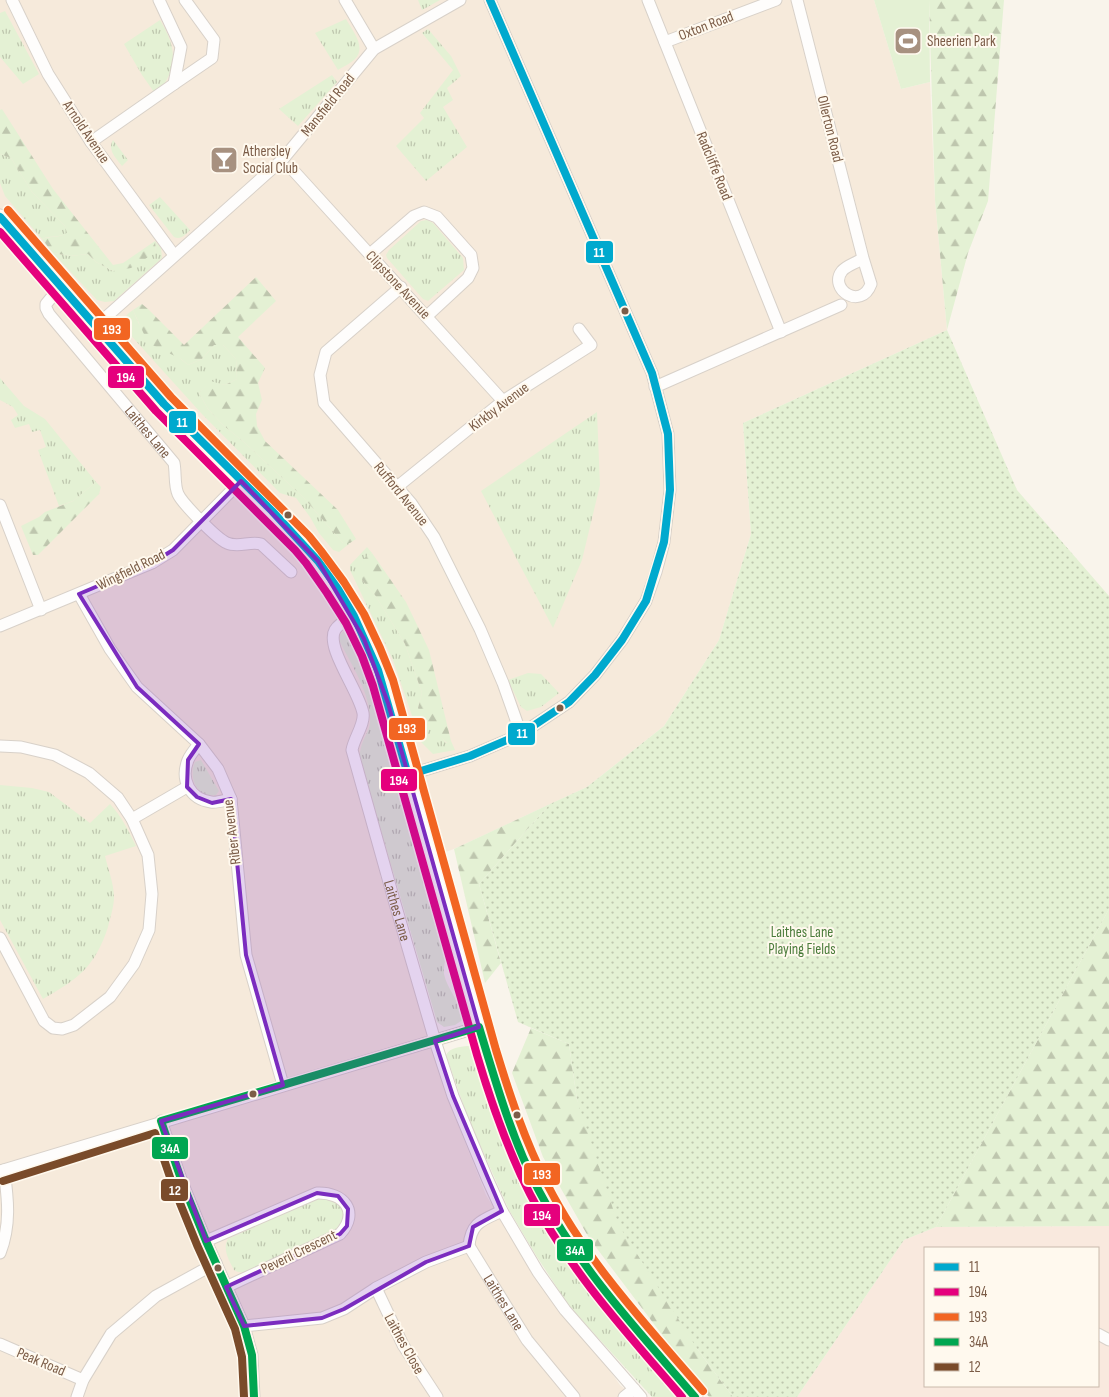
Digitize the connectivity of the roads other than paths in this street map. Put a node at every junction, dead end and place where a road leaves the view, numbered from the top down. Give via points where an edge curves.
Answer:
1 (12, 0) edge
2 (159, 0) edge
3 (185, 0) edge
4 (346, 0) edge
5 (460, 0) edge
6 (490, 0) edge
7 (648, 0) edge
8 (776, 0) edge
9 (797, 0) edge
10 (665, 42) junction
11 (374, 50) junction
12 (174, 84) junction
13 (91, 142) junction
14 (292, 169) dead end
15 (0, 217) edge
16 (370, 254) junction
17 (174, 255) junction
18 (862, 258) dead end
19 (61, 286) junction
20 (401, 287) junction
21 (840, 305) dead end
22 (427, 316) junction
23 (96, 326) junction
24 (580, 329) dead end
25 (781, 332) junction
26 (655, 388) junction
27 (504, 401) junction
28 (241, 481) junction
29 (397, 487) junction
30 (0, 505) edge
31 (201, 521) junction
32 (291, 572) dead end
33 (79, 594) junction
34 (41, 610) junction
35 (354, 616) junction
36 (0, 626) edge
37 (521, 734) junction
38 (199, 744) junction
39 (0, 746) edge
40 (408, 775) junction
41 (187, 787) junction
42 (231, 799) junction
43 (132, 819) junction
44 (2, 946) edge
45 (479, 1027) junction
46 (435, 1041) junction
47 (283, 1086) junction
48 (161, 1121) junction
49 (2, 1170) edge
50 (502, 1211) junction
51 (206, 1241) junction
52 (469, 1246) junction
53 (0, 1253) edge
54 (216, 1262) junction
55 (226, 1287) junction
56 (376, 1288) junction
57 (244, 1326) junction
58 (0, 1344) edge
59 (83, 1380) junction
60 (637, 1393) edge
61 (77, 1397) edge
62 (254, 1397) edge
63 (437, 1397) edge
64 (574, 1397) edge
65 (624, 1397) edge
66 (695, 1397) edge

1 - 13 street, Arnold Avenue via 48,74
2 - 12 street via 180,47
3 - 12 street via 214,40 212,58
4 - 11 street
5 - 11 street, Mansfield Road
6 - 26 street via 652,374
7 - 10 street, Radcliffe Road
8 - 10 street, Oxton Road
9 - 18 street, Ollerton Road
10 - 25 street, Radcliffe Road
11 - 17 street, Mansfield Road via 283,159
12 - 13 street
13 - 17 street, Arnold Avenue
14 - 16 street, Clipstone Avenue
15 - 19 main road, Laithes Lane
16 - 20 street, Clipstone Avenue
16 - 22 street via 414,216 424,212 438,217 471,255 473,268 468,278
17 - 23 street, Mansfield Road
19 - 23 main road, Laithes Lane
19 - 31 street, Laithes Lane via 46,304 49,314 174,463 178,495
20 - 22 street, Clipstone Avenue
20 - 29 street, Rufford Avenue via 326,352 320,374 324,403
21 - 25 street
22 - 27 street, Clipstone Avenue
23 - 28 main road, Laithes Lane via 164,404
24 - 27 street, Kirkby Avenue via 591,345
25 - 26 street
26 - 37 street via 668,434 670,490 664,542 646,601 595,675 569,702
27 - 29 street, Kirkby Avenue
28 - 31 street, Wingfield Road
28 - 35 main road, Laithes Lane via 318,560
29 - 37 street, Rufford Avenue via 434,537 454,576 499,674
30 - 34 street
31 - 32 street, Laithes Lane via 228,544 261,544
31 - 33 street, Wingfield Road via 173,550 152,563
33 - 34 street, Wingfield Road
33 - 38 street, Riber Avenue via 136,687
34 - 36 street, Wingfield Road
35 - 40 main road, Laithes Lane via 378,670
35 - 46 street, Laithes Lane via 338,625 332,639 363,713 352,750
37 - 40 street via 470,756
38 - 41 street via 188,760
38 - 42 street, Riber Avenue via 218,769
39 - 43 street via 55,755 89,773 118,798
40 - 45 main road, Laithes Lane
41 - 42 street via 197,797 212,803
41 - 43 street
42 - 47 street, Riber Avenue via 246,955
43 - 44 street via 148,855 152,894 149,930 134,964 110,997 74,1025 53,1028 44,1021
45 - 46 street
45 - 66 main road, Laithes Lane via 503,1105 540,1192 589,1270
46 - 47 street
46 - 50 street, Laithes Lane via 453,1096
47 - 48 street
48 - 49 street
48 - 51 street
49 - 53 street via 8,1218 6,1238
50 - 52 street via 473,1227
50 - 60 street, Laithes Lane via 565,1310
51 - 54 street
51 - 55 street, Peveril Crescent via 317,1193 338,1196 348,1209 347,1226 340,1234
52 - 56 street via 426,1262
52 - 64 street, Laithes Lane via 527,1340
54 - 55 street
54 - 59 street via 156,1296 111,1334
55 - 57 street
56 - 57 street via 344,1309 322,1318
56 - 63 street, Laithes Close via 403,1346
57 - 62 street via 252,1355
58 - 59 street, Peak Road
59 - 61 street
60 - 65 street, Laithes Lane

